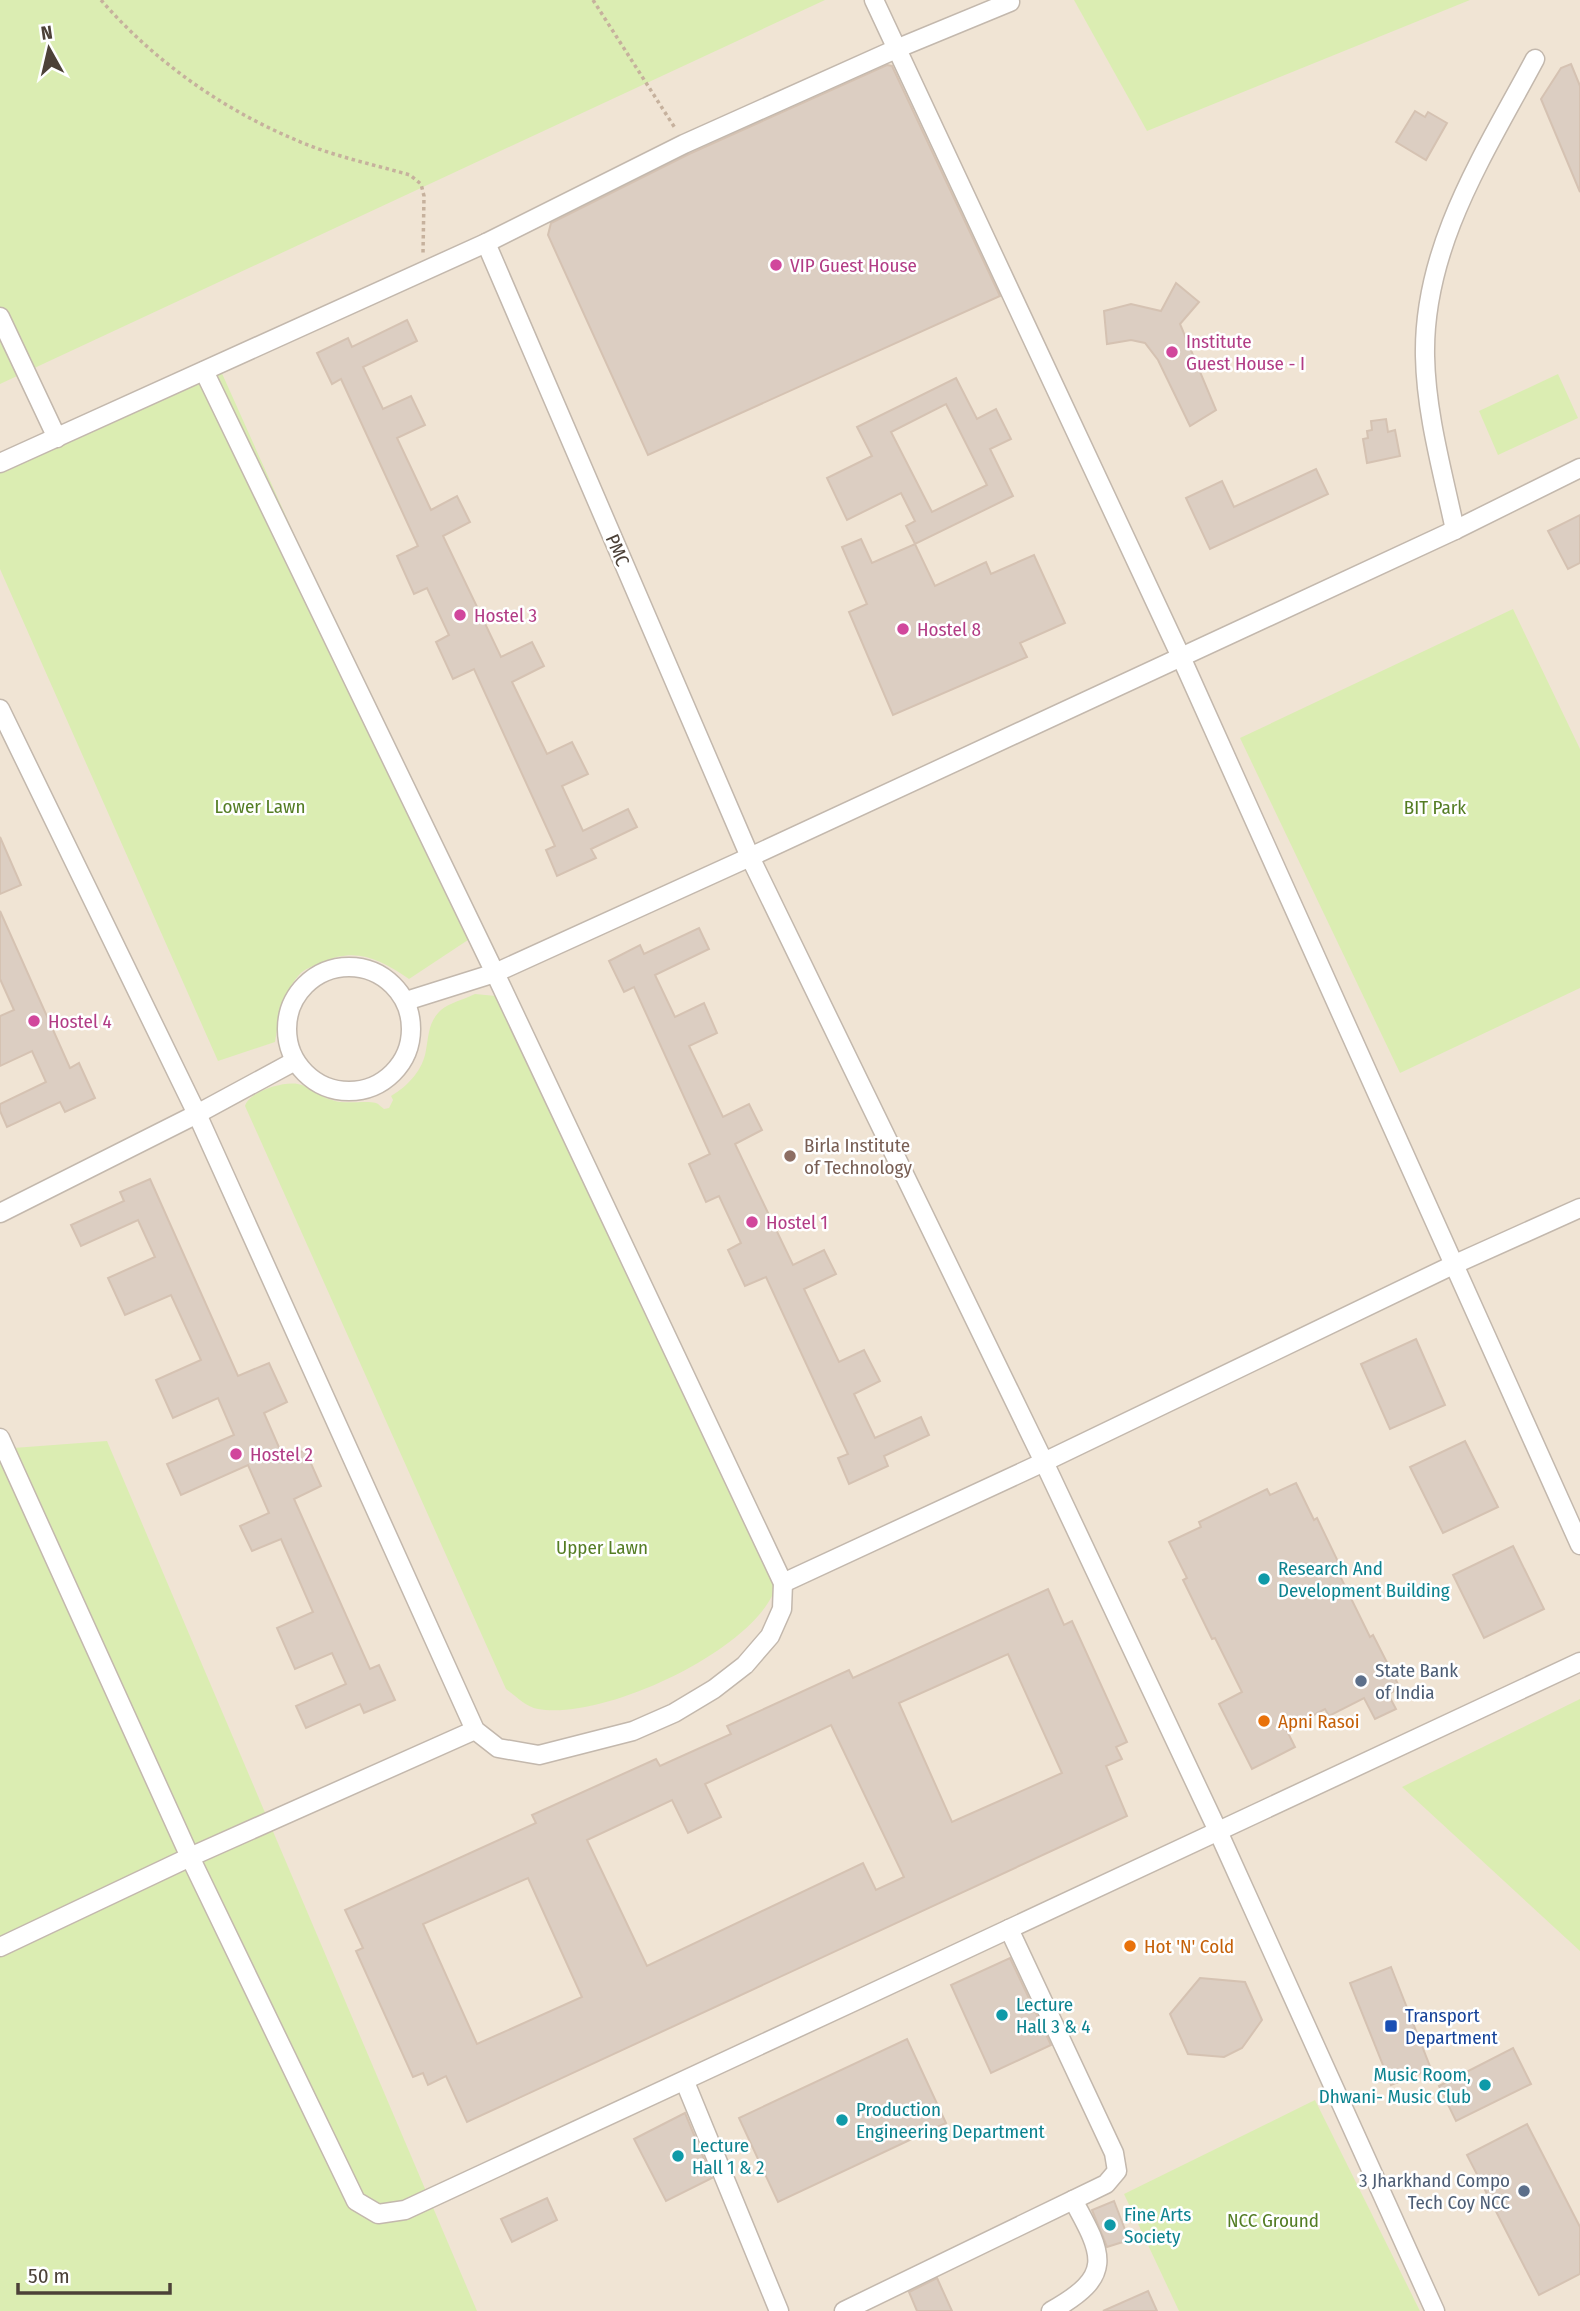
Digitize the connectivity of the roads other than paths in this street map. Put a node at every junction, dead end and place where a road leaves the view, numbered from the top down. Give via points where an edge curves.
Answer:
1 (874, 0) edge
2 (1010, 2) dead end
3 (896, 49) junction
4 (1535, 60) dead end
5 (486, 243) junction
6 (0, 317) edge
7 (204, 371) junction
8 (57, 438) junction
9 (0, 463) edge
10 (1579, 468) edge
11 (1455, 530) junction
12 (1181, 657) junction
13 (0, 709) edge
14 (750, 857) junction
15 (495, 972) junction
16 (406, 1001) junction
17 (295, 1061) junction
18 (197, 1114) junction
19 (1580, 1208) edge
20 (0, 1213) edge
21 (1453, 1265) junction
22 (0, 1438) edge
23 (1044, 1462) junction
24 (1580, 1545) edge
25 (783, 1583) junction
26 (1580, 1662) edge
27 (474, 1730) junction
28 (1217, 1829) junction
29 (190, 1857) junction
30 (1009, 1930) junction
31 (0, 1947) edge
32 (684, 2082) junction
33 (1073, 2200) junction
34 (779, 2311) edge
35 (844, 2311) edge
36 (1051, 2311) edge
37 (1436, 2311) edge

1 - 3 street
2 - 3 street
3 - 5 street via 684,144
3 - 12 street
4 - 11 street via 1458,204 1432,280 1425,357 1432,418
5 - 7 street
5 - 14 street, PMC
6 - 8 street
7 - 8 street
7 - 15 street
8 - 9 street
10 - 11 street
11 - 12 street
12 - 14 street
12 - 21 street
13 - 18 street
14 - 15 street
14 - 23 street, PMC
15 - 16 street
15 - 25 street
16 - 17 street via 412,1025 409,1049 397,1070 377,1085 354,1091 329,1088 308,1076
16 - 17 street via 391,982 370,970 345,967 321,973 302,988 290,1009 287,1033
17 - 18 street
18 - 20 street
18 - 27 street
19 - 21 street
21 - 23 street
21 - 24 street
22 - 29 street
23 - 25 street
23 - 28 street, PMC
25 - 27 street via 782,1609 770,1636 745,1665 674,1713 633,1731 539,1755 498,1748
26 - 28 street
27 - 29 street
28 - 30 street
28 - 37 street, PMC
29 - 31 street
29 - 32 street via 356,2202 378,2214 405,2210
30 - 32 street
30 - 33 street via 1114,2153 1116,2171 1107,2184
32 - 34 street
33 - 35 street
33 - 36 street via 1090,2232 1098,2270 1087,2286

